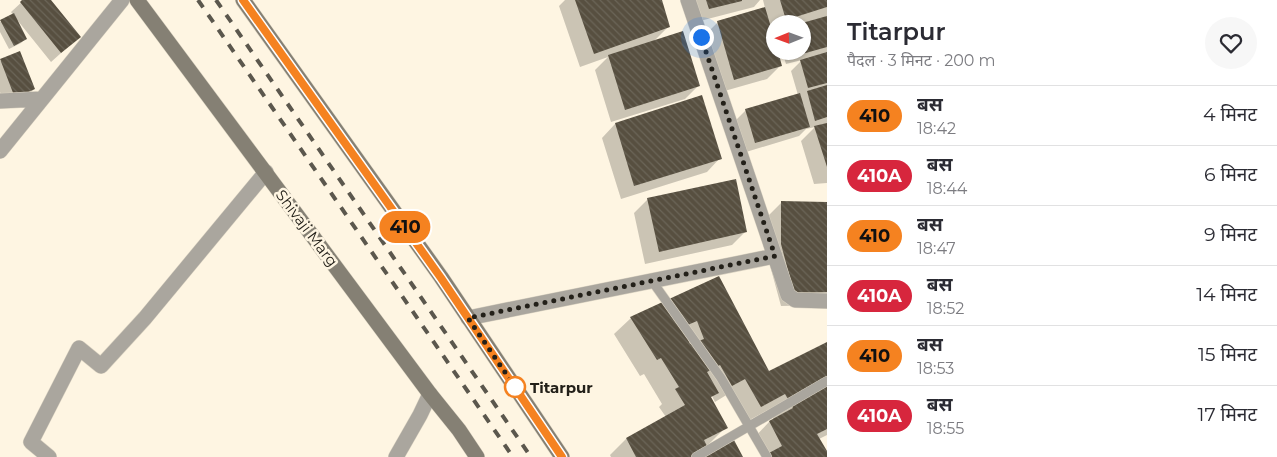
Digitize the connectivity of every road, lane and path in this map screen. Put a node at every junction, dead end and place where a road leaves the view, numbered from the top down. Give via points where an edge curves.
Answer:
1 (122, 0) edge
2 (137, 0) edge
3 (243, 0) edge
4 (688, 0) edge
5 (41, 99) junction
6 (0, 100) edge
7 (0, 151) edge
8 (266, 172) junction
9 (775, 256) junction
10 (652, 281) junction
11 (827, 301) edge
12 (468, 318) junction
13 (827, 381) edge
14 (430, 394) junction
15 (749, 427) junction
16 (49, 457) edge
17 (396, 457) edge
18 (477, 457) edge
19 (562, 457) edge
20 (696, 457) edge
21 (767, 457) edge

1 - 5 street
2 - 8 main road, Shivaji Marg
3 - 12 main road
4 - 9 street
5 - 6 street
5 - 7 street
8 - 14 main road, Shivaji Marg
8 - 16 street via 146,318 101,366 79,348 32,442
9 - 10 street
9 - 11 street via 788,295 795,300
10 - 12 street
10 - 15 lane via 722,378
12 - 19 main road
13 - 15 lane
14 - 17 street
14 - 18 main road, Shivaji Marg
15 - 20 lane
15 - 21 lane

